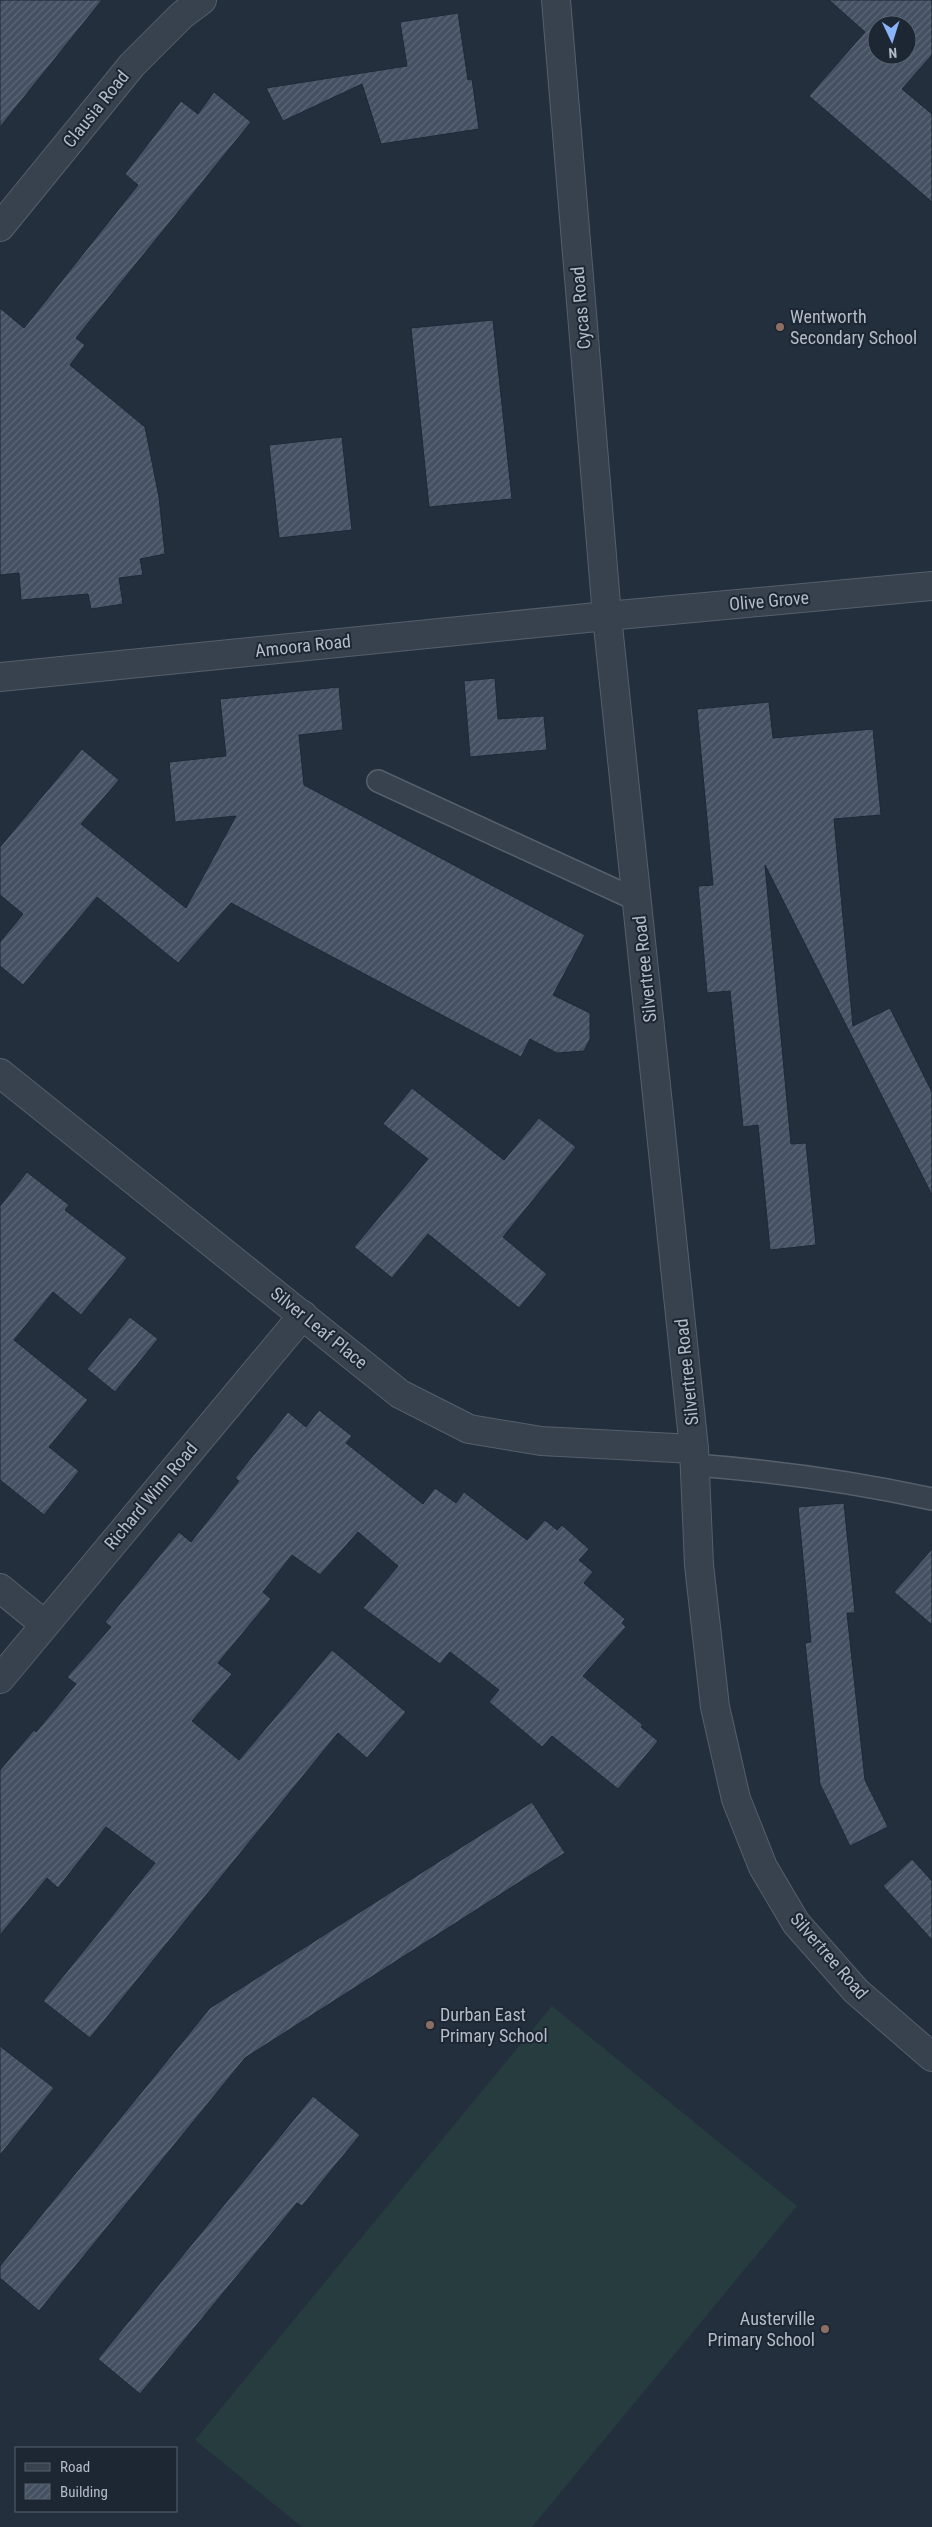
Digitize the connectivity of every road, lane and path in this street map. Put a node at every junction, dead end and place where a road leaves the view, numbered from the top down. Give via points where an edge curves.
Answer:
1 (556, 0) edge
2 (186, 5) edge
3 (0, 227) edge
4 (932, 586) edge
5 (607, 616) junction
6 (0, 677) edge
7 (378, 781) dead end
8 (639, 902) junction
9 (0, 1073) edge
10 (302, 1314) junction
11 (695, 1457) junction
12 (932, 1499) edge
13 (0, 1588) edge
14 (44, 1624) junction
15 (0, 1679) edge
16 (932, 2057) edge

1 - 5 street, Cycas Road
2 - 3 street, Clausia Road via 132,65
4 - 5 street, Olive Grove
5 - 6 street, Amoora Road
5 - 8 street, Silvertree Road
7 - 8 lane
8 - 11 street, Silvertree Road
9 - 10 street, Silver Leaf Place
10 - 11 street, Silver Leaf Place via 400,1394 469,1429 541,1441
10 - 14 street, Richard Winn Road
11 - 12 lane
11 - 16 street, Silvertree Road via 699,1565 715,1707 736,1798 763,1867 796,1923 856,1991
13 - 14 street
14 - 15 street, Richard Winn Road

